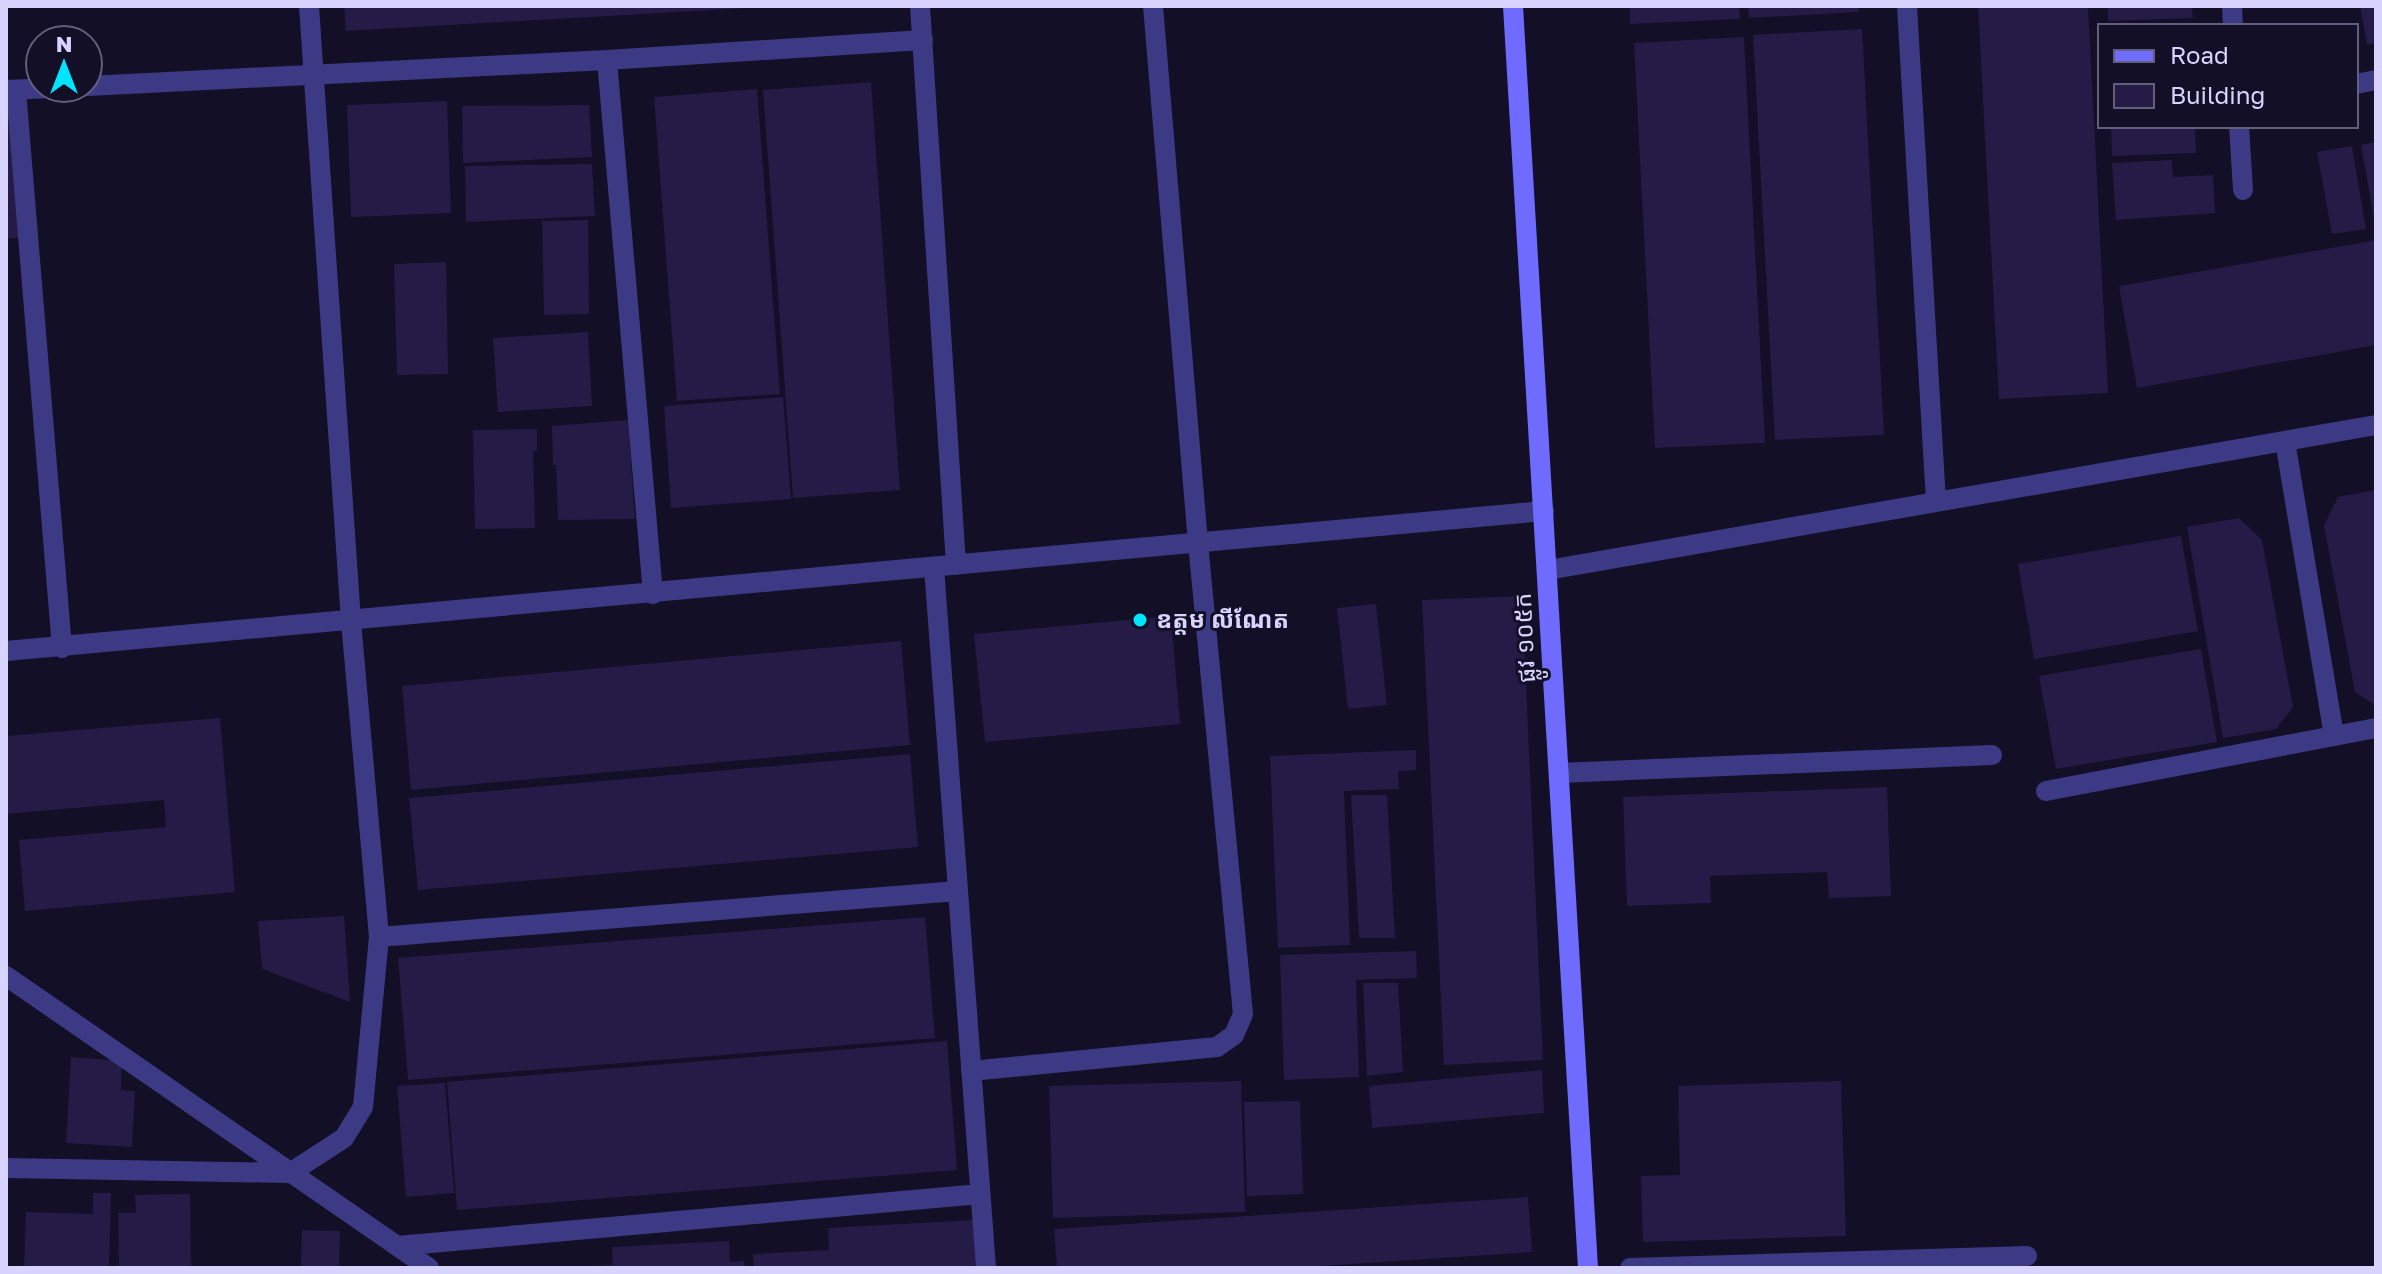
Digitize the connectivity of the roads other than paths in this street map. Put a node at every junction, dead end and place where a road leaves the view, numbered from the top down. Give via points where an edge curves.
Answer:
1 (309, 6) edge
2 (920, 6) edge
3 (1153, 6) edge
4 (1513, 6) edge
5 (1907, 6) edge
6 (923, 40) junction
7 (607, 60) junction
8 (315, 75) junction
9 (104, 85) edge
10 (11, 90) edge
11 (2239, 128) edge
12 (2243, 190) dead end
13 (2376, 425) edge
14 (2285, 441) junction
15 (1936, 502) junction
16 (1544, 511) junction
17 (1198, 543) junction
18 (956, 565) junction
19 (934, 567) junction
20 (1548, 570) junction
21 (653, 594) junction
22 (351, 621) junction
23 (62, 648) junction
24 (6, 651) edge
25 (2376, 728) edge
26 (2334, 736) junction
27 (1992, 755) dead end
28 (1559, 773) junction
29 (2046, 791) dead end
30 (958, 891) junction
31 (379, 937) junction
32 (6, 976) edge
33 (971, 1071) junction
34 (6, 1168) edge
35 (290, 1173) junction
36 (980, 1194) junction
37 (397, 1246) junction
38 (2027, 1256) dead end
39 (429, 1268) edge
40 (986, 1268) edge
41 (1588, 1268) edge
42 (1630, 1268) edge

1 - 8 street
2 - 6 street
3 - 17 street
4 - 16 main road, ផ្លូវ ១០៥ក
5 - 15 street
6 - 7 street
6 - 18 street
7 - 8 street
7 - 21 street
8 - 9 street
8 - 22 street
10 - 23 street
11 - 12 street
13 - 14 street
14 - 15 street
14 - 26 street
15 - 20 street
16 - 17 street
16 - 20 main road, ផ្លូវ ១០៥ក
17 - 18 street
17 - 33 street via 1243,1014 1234,1035 1217,1047
18 - 19 street
19 - 21 street
19 - 30 street
20 - 28 main road, ផ្លូវ ១០៥ក
21 - 22 street
22 - 23 street
22 - 31 street
23 - 24 street
25 - 26 street
26 - 29 street
27 - 28 street
28 - 41 main road, ផ្លូវ ១០៥ក
30 - 31 street
30 - 33 street
31 - 35 street via 363,1107 344,1138
32 - 35 street
33 - 36 street
34 - 35 street
35 - 37 street
36 - 37 street
36 - 40 street
37 - 39 street
38 - 42 street

